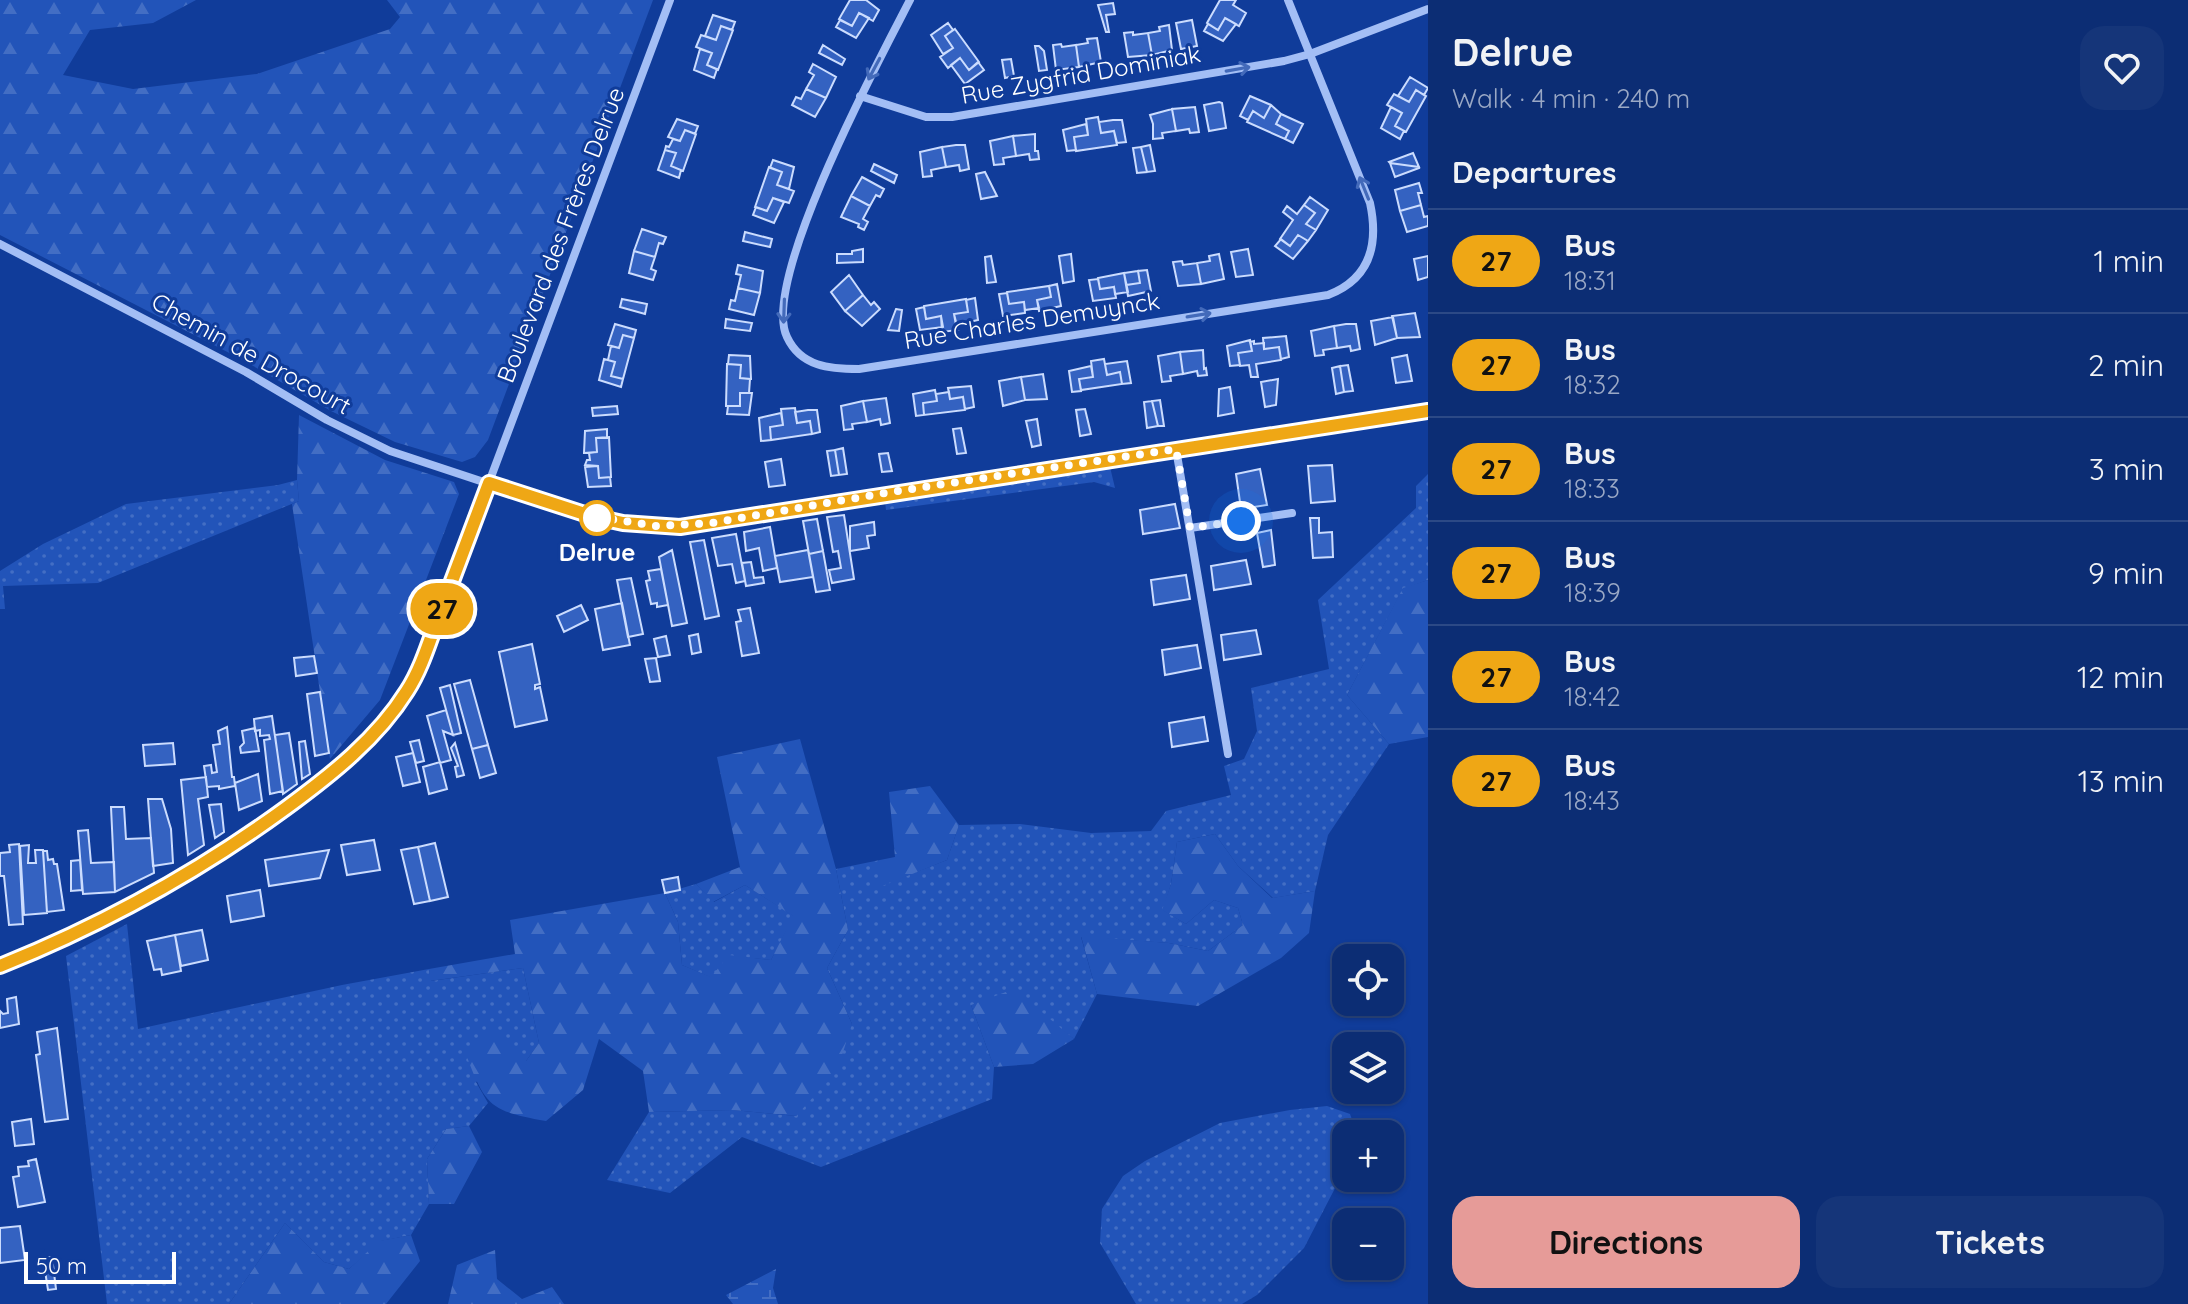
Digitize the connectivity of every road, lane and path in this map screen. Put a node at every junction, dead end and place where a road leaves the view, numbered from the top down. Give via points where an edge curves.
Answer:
1 (670, 0) edge
2 (910, 0) edge
3 (1288, 0) edge
4 (1428, 9) edge
5 (1310, 54) junction
6 (860, 96) junction
7 (0, 244) edge
8 (1428, 411) edge
9 (1176, 449) junction
10 (489, 483) junction
11 (1292, 513) dead end
12 (1190, 528) junction
13 (1228, 754) dead end
14 (0, 966) edge

1 - 10 street, Boulevard des Frères Delrue
2 -> 6 street, Rue Charles Demuynck
3 - 5 street, Rue Charles Demuynck
4 - 5 street, Rue Zygfrid Dominiak
6 -> 5 street, Rue Zygfrid Dominiak via 926,117 952,117
6 -> 5 street, Rue Charles Demuynck via 807,220 782,317 794,350 805,360 833,369 1328,295 1351,284 1369,257 1374,222
7 - 10 street, Chemin de Drocourt via 390,451
8 - 9 street, Chemin de Drocourt
9 - 10 street, Chemin de Drocourt via 680,527 591,516
9 - 12 street
10 - 14 street, Boulevard des Frères Delrue via 422,661 408,690 366,742 321,783 170,885
11 - 12 street
12 - 13 street

